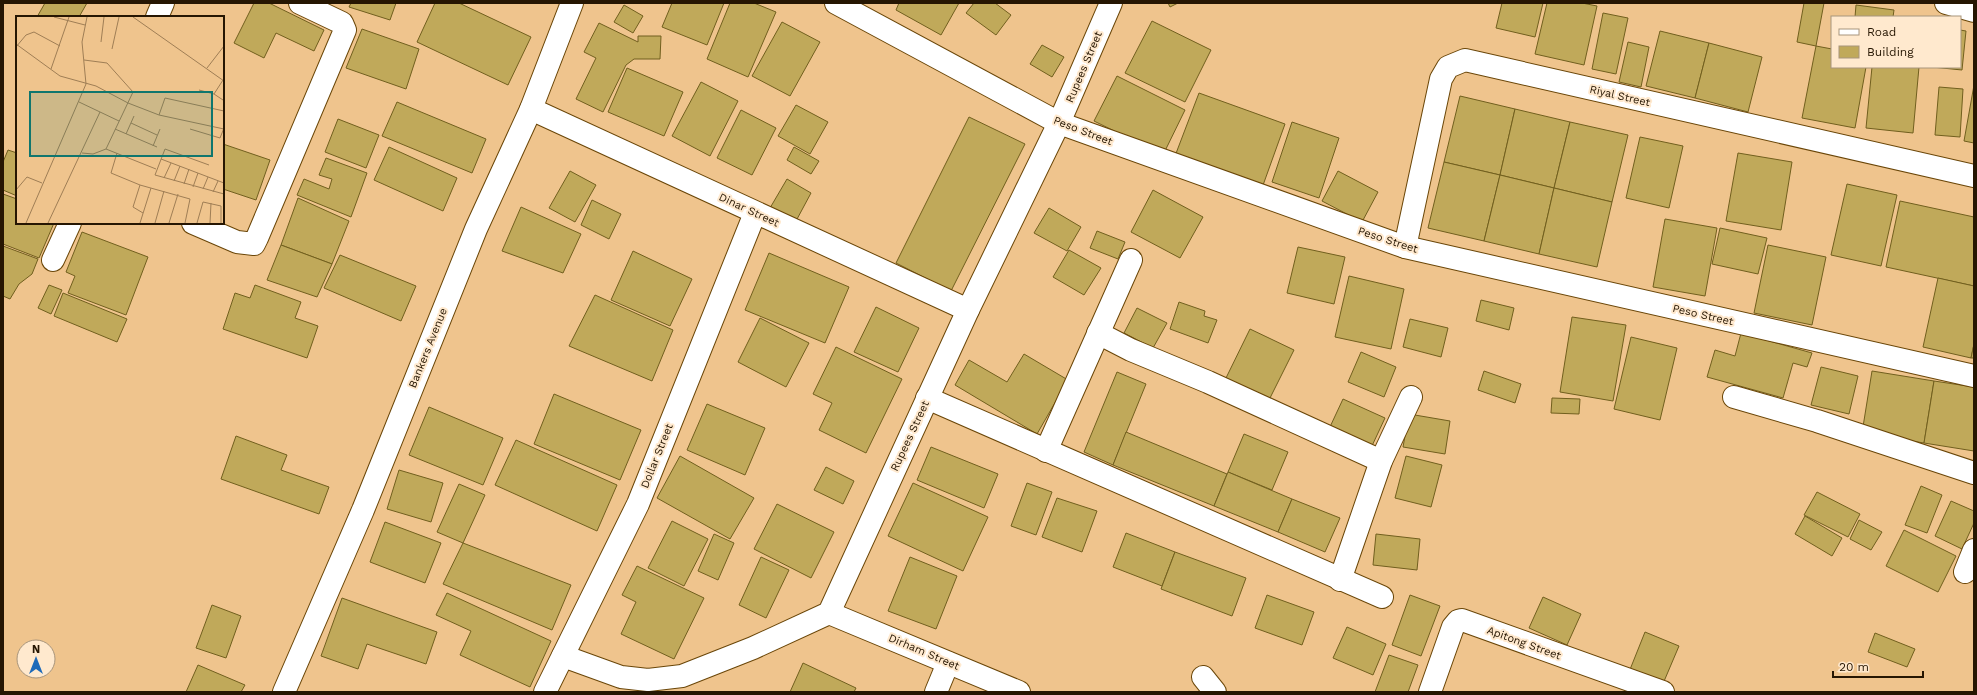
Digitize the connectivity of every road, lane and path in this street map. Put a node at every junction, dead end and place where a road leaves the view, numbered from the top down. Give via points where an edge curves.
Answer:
1 (163, 3) edge
2 (300, 3) edge
3 (572, 3) edge
4 (836, 3) edge
5 (1111, 3) edge
6 (1946, 3) edge
7 (1974, 11) edge
8 (157, 16) edge
9 (531, 109) junction
10 (1059, 123) junction
11 (1974, 176) edge
12 (755, 213) junction
13 (70, 224) edge
14 (195, 224) edge
15 (1405, 247) junction
16 (53, 260) dead end
17 (1131, 260) dead end
18 (968, 310) junction
19 (1098, 333) junction
20 (1974, 376) edge
21 (1411, 397) dead end
22 (1734, 397) dead end
23 (927, 398) junction
24 (1046, 451) junction
25 (1381, 461) junction
26 (1974, 473) edge
27 (1974, 550) edge
28 (1965, 572) dead end
29 (1340, 580) junction
30 (1382, 597) dead end
31 (829, 613) junction
32 (563, 656) junction
33 (948, 663) junction
34 (284, 692) edge
35 (545, 692) edge
36 (936, 692) edge
37 (1019, 692) edge
38 (1430, 692) edge
39 (1663, 692) edge

1 - 8 street
2 - 14 street via 342,23 345,30 257,238 254,244 237,242
3 - 9 street, Bankers Avenue
4 - 10 street, Peso Street
5 - 10 street, Rupees Street
6 - 7 street
9 - 12 street, Dinar Street
9 - 34 street, Bankers Avenue via 476,229 363,510
10 - 15 street, Peso Street
10 - 18 street, Rupees Street
11 - 15 street, Riyal Street via 1465,60 1448,67 1441,79
12 - 18 street, Dinar Street
12 - 32 street, Dollar Street via 638,504
13 - 16 street
15 - 20 street, Peso Street
17 - 19 street
18 - 23 street, Rupees Street
19 - 24 street
19 - 25 street
21 - 25 street
22 - 26 street via 1817,421
23 - 24 street
23 - 31 street, Rupees Street
24 - 29 street
25 - 29 street
27 - 28 street
29 - 30 street
31 - 32 street via 753,648 682,676 648,680 621,677
31 - 33 street, Dirham Street
32 - 35 street, Dollar Street
33 - 36 street
33 - 37 street, Dirham Street
38 - 39 street, Apitong Street via 1453,627 1462,620

